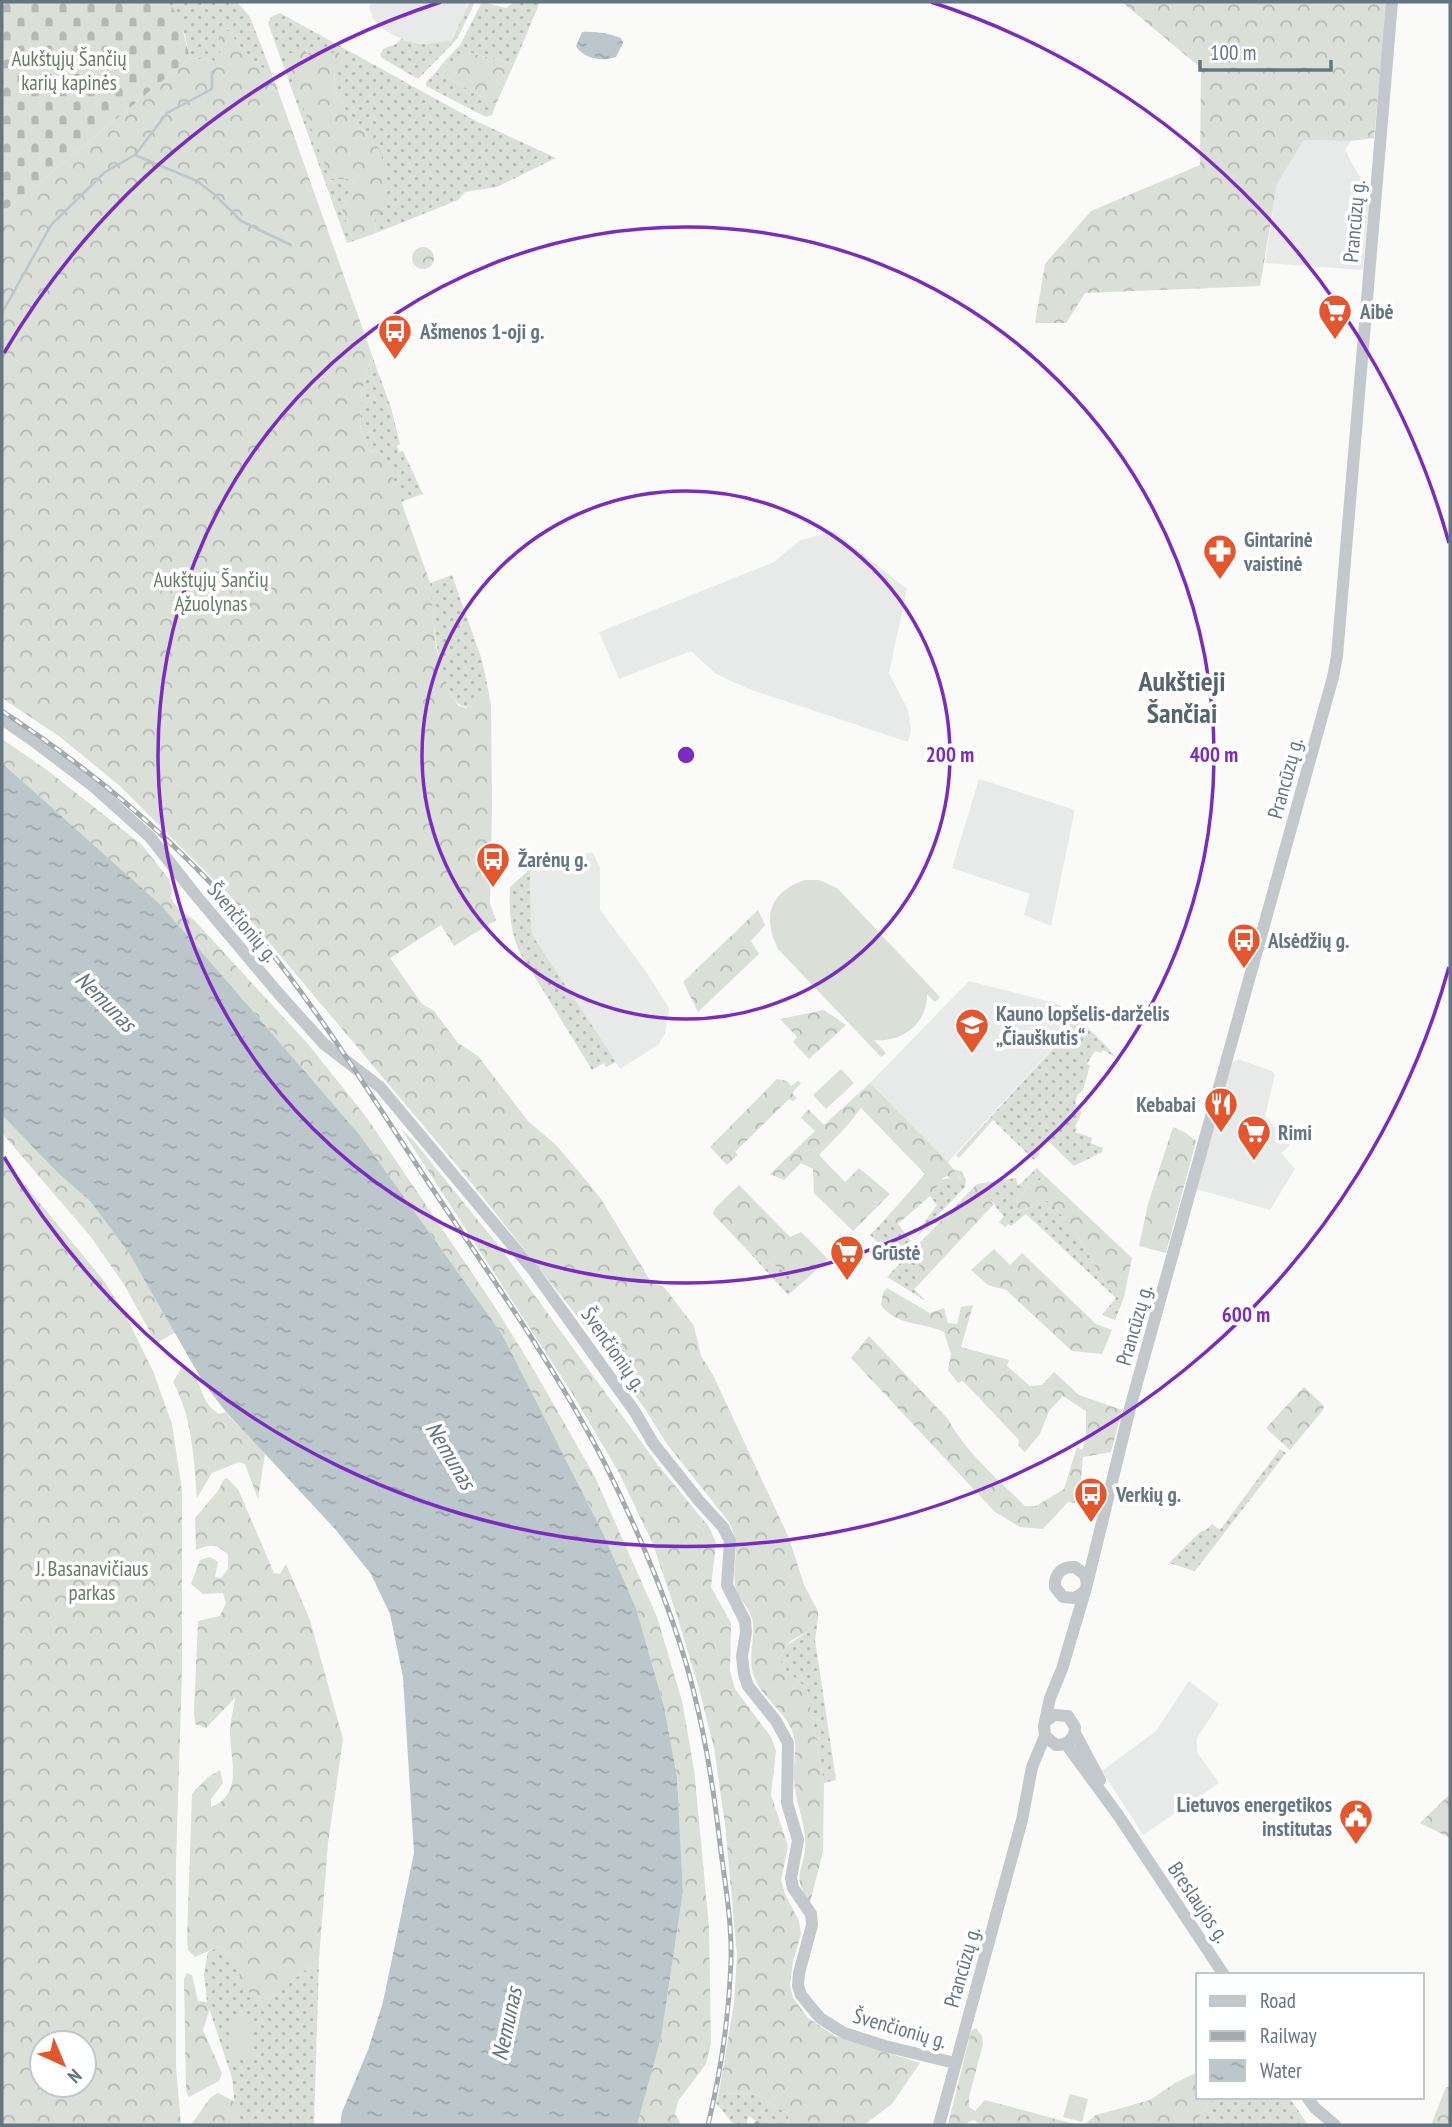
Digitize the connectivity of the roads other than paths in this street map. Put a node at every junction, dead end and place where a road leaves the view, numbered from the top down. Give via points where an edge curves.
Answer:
1 (1392, 2) edge
2 (2, 719) edge
3 (1096, 1544) junction
4 (1075, 1567) junction
5 (1086, 1588) junction
6 (1067, 1598) junction
7 (1073, 1628) junction
8 (1062, 1669) junction
9 (1064, 1714) junction
10 (1046, 1721) junction
11 (1075, 1733) junction
12 (1045, 1736) junction
13 (1061, 1744) junction
14 (1118, 1815) junction
15 (1022, 1820) junction
16 (1223, 1973) edge
17 (955, 2063) junction
18 (1308, 2099) edge
19 (939, 2125) edge
20 (1335, 2125) edge

1 - 3 street, Prancūzų g. via 1337,656
2 - 17 street, Švenčionių g. via 142,829 324,1044 380,1087 533,1270 653,1443 723,1527 730,1541 727,1585 745,1620 744,1674 788,1743 787,1803 798,1840 791,1878 811,1914 812,1925 799,1973 801,1996 820,2018 844,2033
3 - 4 street, Prancūzų g.
3 - 5 street, Prancūzų g.
4 - 5 street via 1085,1575
4 - 6 street via 1062,1569 1055,1579 1057,1591
5 - 6 street via 1075,1598
5 - 7 street, Prancūzų g.
6 - 7 street, Prancūzų g.
7 - 8 street, Prancūzų g.
8 - 9 street, Prancūzų g.
8 - 10 street, Prancūzų g.
9 - 10 street
9 - 11 street via 1073,1722
10 - 12 street
11 - 13 street
11 - 14 street, Breslaujos g.
12 - 13 street
12 - 15 street, Prancūzų g. via 1032,1767
13 - 14 street, Breslaujos g.
13 - 15 street, Prancūzų g. via 1046,1754
14 - 16 street, Breslaujos g.
15 - 17 street, Prancūzų g.
17 - 19 street, Prancūzų g.
18 - 20 street

